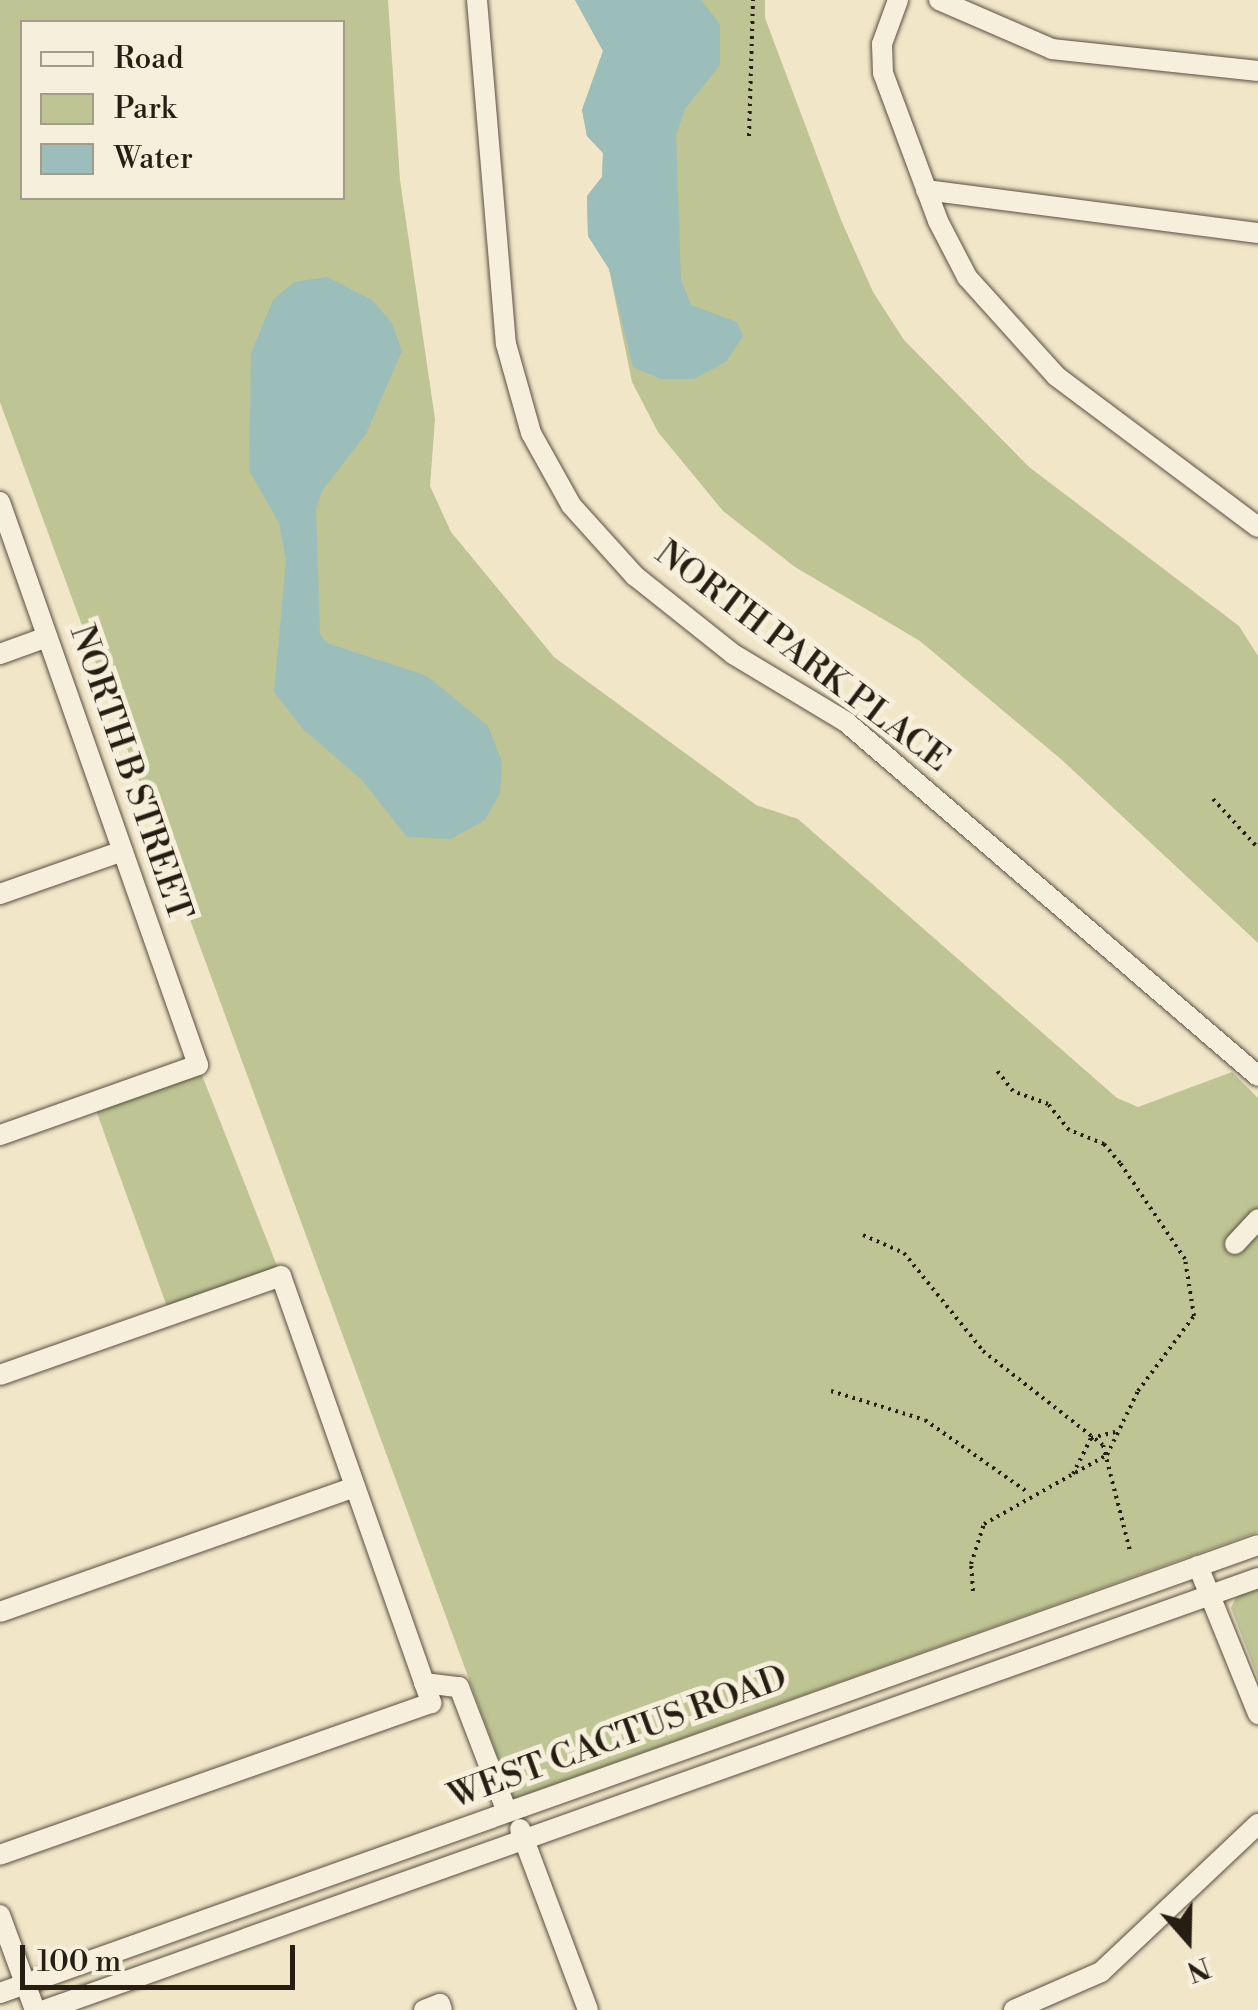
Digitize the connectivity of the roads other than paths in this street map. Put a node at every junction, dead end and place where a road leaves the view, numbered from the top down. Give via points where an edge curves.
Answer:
1 (477, 0) edge
2 (898, 0) edge
3 (939, 0) edge
4 (1258, 71) edge
5 (926, 190) junction
6 (1258, 232) edge
7 (0, 502) edge
8 (1258, 527) edge
9 (48, 637) junction
10 (0, 654) edge
11 (122, 851) junction
12 (0, 894) edge
13 (1258, 1076) edge
14 (0, 1135) edge
15 (1258, 1219) edge
16 (1235, 1244) dead end
17 (0, 1375) edge
18 (355, 1487) junction
19 (1258, 1545) edge
20 (1198, 1566) junction
21 (1258, 1578) edge
22 (1208, 1596) junction
23 (0, 1612) edge
24 (427, 1693) junction
25 (1258, 1714) edge
26 (510, 1811) junction
27 (1258, 1824) edge
28 (524, 1840) junction
29 (0, 1855) edge
30 (0, 1914) edge
31 (26, 1984) junction
32 (0, 1994) edge
33 (35, 2010) edge
34 (46, 2010) edge
35 (588, 2010) edge
36 (1014, 2010) edge

1 - 13 street, NORTH PARK PLACE via 506,344 530,433 571,505 636,576 733,654 846,722
2 - 5 street via 882,44 882,73
3 - 4 street via 1052,49
5 - 6 street
5 - 8 street via 967,277 1027,350
7 - 9 street, NORTH B STREET
9 - 10 street
9 - 11 street, NORTH B STREET
11 - 12 street
11 - 14 street, NORTH B STREET via 198,1065
15 - 16 street
17 - 18 street via 281,1276
18 - 23 street
18 - 24 street
19 - 20 street, WEST CACTUS ROAD
20 - 22 street
20 - 26 street, WEST CACTUS ROAD
21 - 22 street, WEST CACTUS ROAD
22 - 25 street
22 - 28 street, WEST CACTUS ROAD
24 - 26 street via 459,1687
24 - 29 street
26 - 28 street
26 - 31 street, WEST CACTUS ROAD
27 - 36 street via 1101,1972
28 - 34 street, WEST CACTUS ROAD
28 - 35 street
30 - 31 street
31 - 32 street, WEST CACTUS ROAD
31 - 33 street

